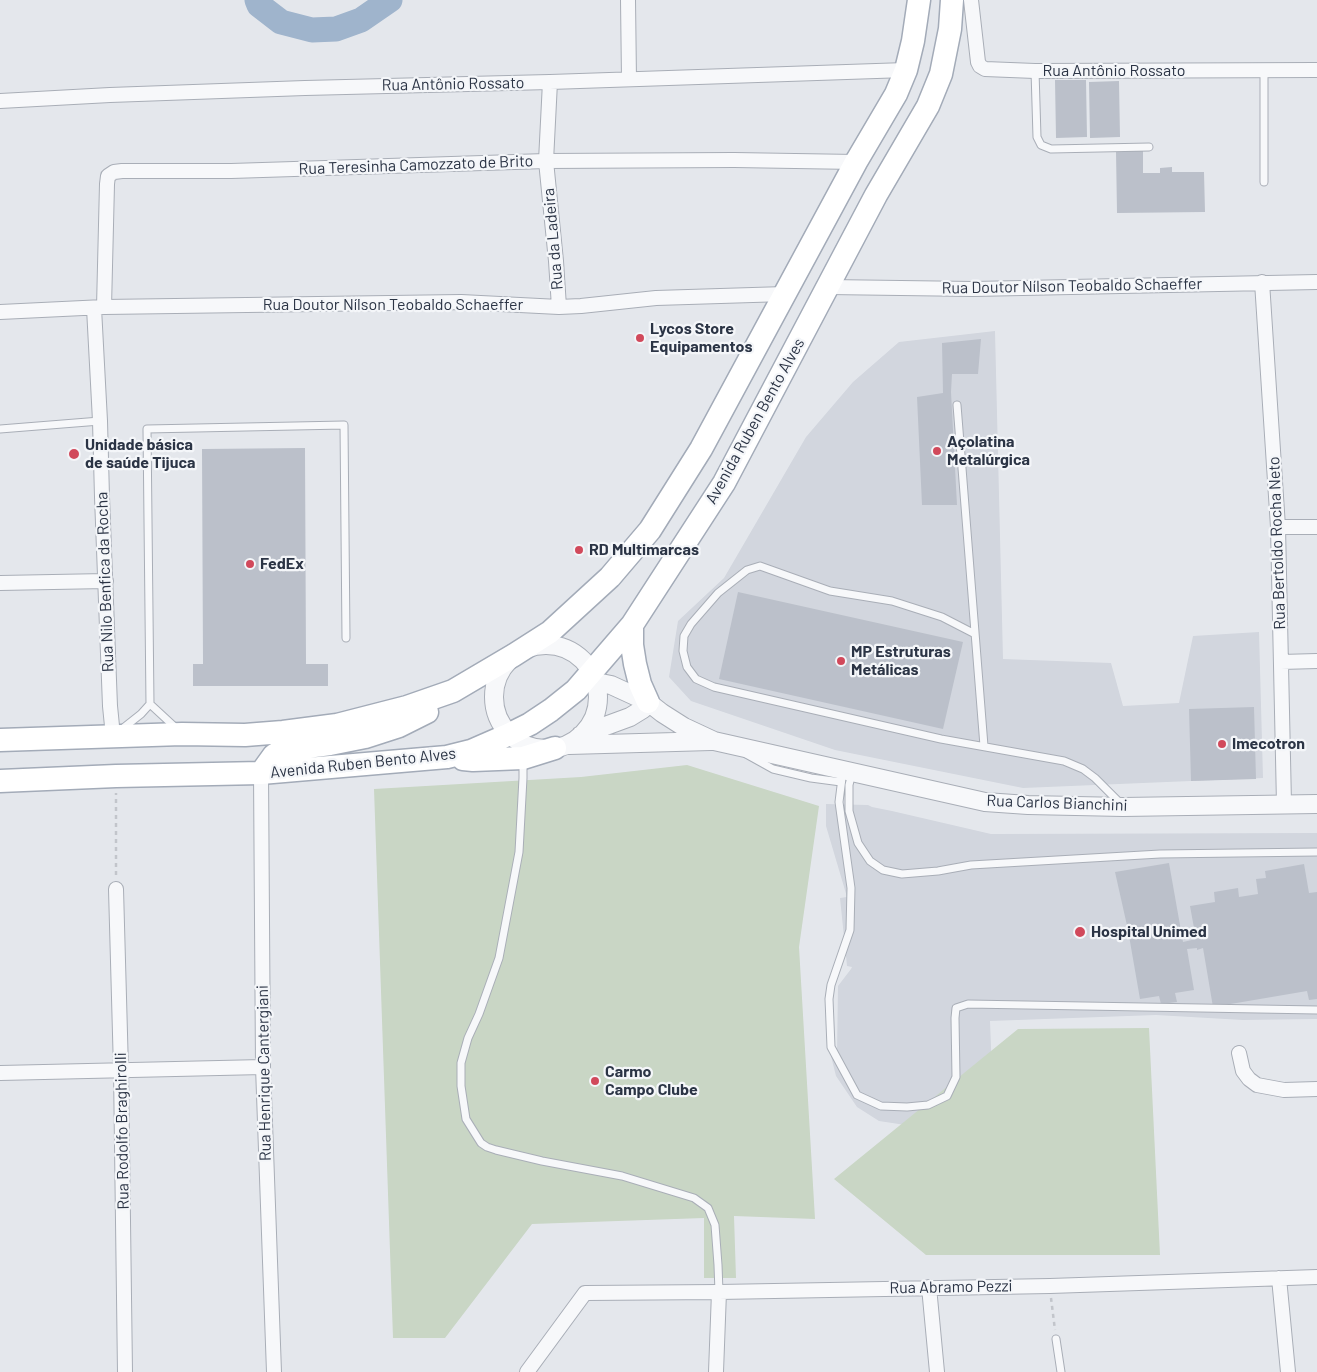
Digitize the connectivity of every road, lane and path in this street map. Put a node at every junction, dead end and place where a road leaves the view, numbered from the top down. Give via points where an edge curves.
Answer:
1 (628, 0) edge
2 (920, 0) edge
3 (952, 0) edge
4 (971, 0) edge
5 (906, 70) junction
6 (1264, 70) junction
7 (1317, 70) edge
8 (1035, 72) junction
9 (630, 79) junction
10 (550, 82) junction
11 (0, 101) edge
12 (1149, 147) dead end
13 (546, 161) junction
14 (856, 162) junction
15 (1264, 182) dead end
16 (1262, 282) junction
17 (1317, 282) edge
18 (828, 287) junction
19 (785, 294) junction
20 (559, 307) junction
21 (99, 308) junction
22 (0, 312) edge
23 (957, 406) dead end
24 (100, 421) junction
25 (0, 428) edge
26 (1317, 526) edge
27 (1278, 527) junction
28 (106, 581) junction
29 (0, 583) edge
30 (632, 625) junction
31 (975, 634) junction
32 (346, 638) dead end
33 (514, 655) junction
34 (1317, 661) edge
35 (1281, 662) junction
36 (594, 677) junction
37 (453, 691) junction
38 (648, 702) junction
39 (150, 704) junction
40 (182, 734) junction
41 (510, 734) junction
42 (113, 736) junction
43 (0, 740) edge
44 (568, 742) junction
45 (719, 742) junction
46 (984, 746) junction
47 (447, 757) junction
48 (523, 758) junction
49 (260, 773) junction
50 (845, 775) junction
51 (116, 776) junction
52 (0, 781) edge
53 (1284, 804) junction
54 (1123, 807) junction
55 (1313, 807) edge
56 (853, 826) junction
57 (843, 829) junction
58 (1317, 852) edge
59 (116, 889) joint
60 (1317, 1010) edge
61 (1239, 1053) dead end
62 (263, 1067) junction
63 (122, 1070) junction
64 (0, 1074) edge
65 (1317, 1088) edge
66 (1317, 1277) edge
67 (1278, 1278) junction
68 (1050, 1286) junction
69 (929, 1288) junction
70 (719, 1292) junction
71 (1056, 1339) joint
72 (125, 1372) edge
73 (274, 1372) edge
74 (527, 1372) edge
75 (716, 1372) edge
76 (937, 1372) edge
77 (1061, 1372) edge
78 (1288, 1372) edge

1 - 9 street
2 - 5 main road, Avenida Ruben Bento Alves
3 - 18 main road, Avenida Ruben Bento Alves via 941,74 928,106 876,194
4 - 8 street, Rua Antônio Rossato via 980,66
5 - 9 street, Rua Antônio Rossato
5 - 14 main road, Avenida Ruben Bento Alves via 896,94
6 - 7 street, Rua Antônio Rossato
6 - 8 street, Rua Antônio Rossato
6 - 15 lane
8 - 12 lane via 1037,137 1041,146 1051,149
9 - 10 street, Rua Antônio Rossato
10 - 11 street, Rua Antônio Rossato
10 - 13 street, Rua da Ladeira
13 - 14 street, Rua Teresinha Camozzato de Brito
13 - 20 street, Rua da Ladeira
13 - 21 street, Rua Teresinha Camozzato de Brito via 114,172 108,176 107,184
14 - 19 main road, Avenida Ruben Bento Alves
16 - 17 street, Rua Doutor Nílson Teobaldo Schaeffer
16 - 18 street, Rua Doutor Nílson Teobaldo Schaeffer via 973,289
16 - 27 street, Rua Bertoldo Rocha Neto
18 - 30 main road, Avenida Ruben Bento Alves via 724,483
19 - 20 street, Rua Doutor Nílson Teobaldo Schaeffer via 656,298
19 - 33 main road, Avenida Ruben Bento Alves via 701,449 650,530 579,607 550,632
20 - 21 street, Rua Doutor Nílson Teobaldo Schaeffer via 461,302
21 - 22 street, Rua Doutor Nílson Teobaldo Schaeffer
21 - 24 street, Rua Nilo Benfica da Rocha
23 - 31 lane
24 - 25 lane
24 - 28 street, Rua Nilo Benfica da Rocha
26 - 27 street
27 - 35 street, Rua Bertoldo Rocha Neto
28 - 29 street
28 - 42 street, Rua Nilo Benfica da Rocha
30 - 36 main road, Avenida Ruben Bento Alves
30 - 38 main road via 635,664
31 - 46 lane
31 - 46 lane via 942,617 892,601 830,591 760,566 748,570 718,593 690,624 684,636 683,651 687,667 696,678 714,688
32 - 39 lane via 344,425 147,430
33 - 36 street via 534,646 551,645 567,649 580,657
33 - 37 main road, Avenida Ruben Bento Alves
33 - 41 street via 503,667 494,696 501,723
34 - 35 street
35 - 53 street, Rua Bertoldo Rocha Neto
36 - 38 street, Rua Carlos Bianchini
36 - 41 main road, Avenida Ruben Bento Alves via 551,710
36 - 44 street via 598,692 597,709 590,725
37 - 40 main road, Avenida Ruben Bento Alves via 338,725 245,735
37 - 49 main road via 426,713 399,726 365,737 283,750
38 - 44 street via 630,717
38 - 45 street, Rua Carlos Bianchini via 684,727
39 - 40 lane
39 - 42 lane
40 - 42 main road, Avenida Ruben Bento Alves
41 - 44 street, Rua Carlos Bianchini via 536,748
41 - 47 main road, Avenida Ruben Bento Alves via 471,751
42 - 43 main road, Avenida Ruben Bento Alves
44 - 45 street, Rua Carlos Bianchini
44 - 48 main road
45 - 50 street, Rua Carlos Bianchini
46 - 54 lane via 1064,760 1095,778
47 - 48 main road via 473,760
47 - 49 main road, Avenida Ruben Bento Alves
48 - 70 lane via 519,852 499,958 461,1063 460,1086 466,1118 481,1143 487,1147 622,1176 694,1198 708,1208 715,1225
49 - 51 main road, Avenida Ruben Bento Alves
49 - 62 street, Rua Henrique Cantergiani
50 - 54 street, Rua Carlos Bianchini via 985,802
50 - 56 lane
50 - 57 lane via 839,802
51 - 52 main road, Avenida Ruben Bento Alves
51 - 59 path
53 - 54 street, Rua Carlos Bianchini
53 - 55 street, Rua Carlos Bianchini
56 - 57 lane
56 - 58 lane via 858,843 870,860 883,870 902,874 971,865 1150,855
57 - 60 lane via 851,888 850,930 831,985 831,1048 858,1095 881,1106 928,1105 947,1096 956,1077 956,1008 968,1004
59 - 63 street, Rua Rodolfo Braghirolli
61 - 65 street via 1243,1070 1257,1085 1284,1090
62 - 63 street
62 - 73 street, Rua Henrique Cantergiani
63 - 64 street
63 - 72 street, Rua Rodolfo Braghirolli
66 - 67 street, Rua Abramo Pezzi
67 - 68 street, Rua Abramo Pezzi
67 - 78 street
68 - 69 street, Rua Abramo Pezzi
68 - 71 path
69 - 70 street, Rua Abramo Pezzi
69 - 76 street
70 - 74 street, Rua Abramo Pezzi via 584,1293
70 - 75 street
71 - 77 lane

